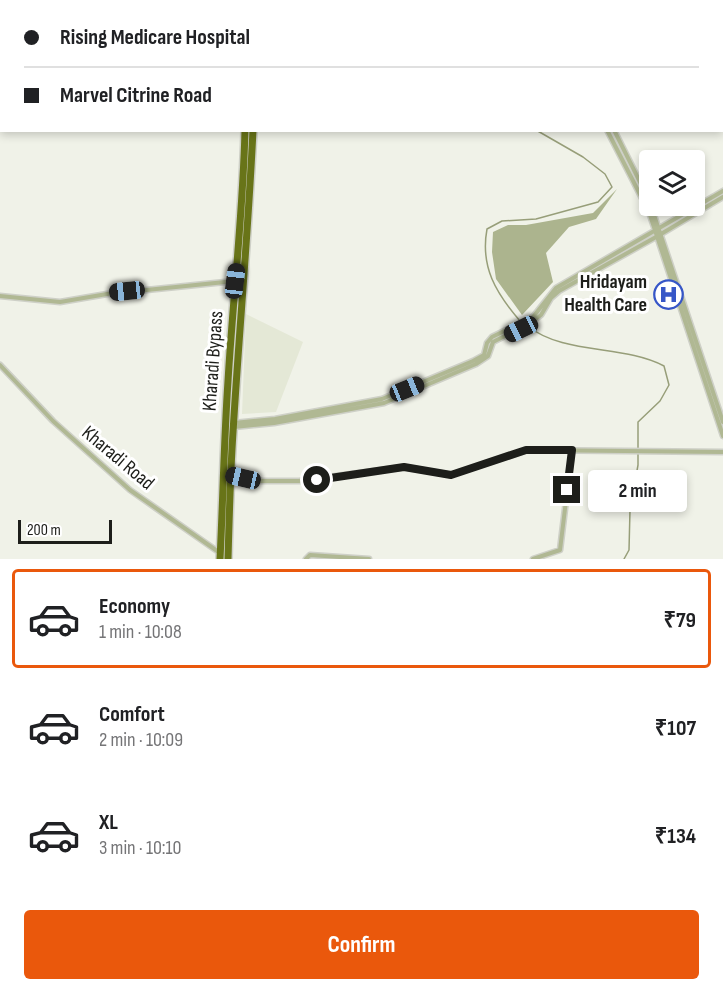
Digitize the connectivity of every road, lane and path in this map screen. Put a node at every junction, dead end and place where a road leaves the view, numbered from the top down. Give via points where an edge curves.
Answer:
1 (245, 132) edge
2 (253, 132) edge
3 (609, 132) edge
4 (615, 132) edge
5 (639, 181) edge
6 (723, 191) edge
7 (723, 196) edge
8 (655, 216) edge
9 (660, 228) junction
10 (654, 231) junction
11 (661, 234) junction
12 (656, 237) junction
13 (237, 284) junction
14 (0, 296) edge
15 (529, 322) junction
16 (0, 365) edge
17 (723, 422) edge
18 (233, 425) junction
19 (723, 436) edge
20 (572, 450) junction
21 (723, 452) edge
22 (231, 472) junction
23 (261, 481) junction
24 (225, 558) edge
25 (306, 559) edge
26 (369, 559) edge
27 (533, 559) edge

1 - 13 highway, Kharadi Bypass
2 - 13 highway, Kharadi Bypass via 249,231
3 - 10 street via 646,204
4 - 5 street
6 - 9 street
7 - 11 street
8 - 9 street
9 - 10 street
9 - 11 street
10 - 12 street
10 - 15 street via 556,288
11 - 12 street
11 - 17 street
12 - 15 street via 559,291 541,315
12 - 19 street
13 - 14 street via 107,294 60,302
13 - 18 highway, Kharadi Bypass
13 - 24 highway, Kharadi Bypass via 224,451
15 - 18 street via 492,337 484,355 382,399
16 - 24 street, Kharadi Road via 47,415 130,490
18 - 22 highway, Kharadi Bypass
20 - 21 street
20 - 23 street via 526,450 451,475 404,467 317,480
20 - 27 street via 560,550
22 - 23 street
22 - 23 street
22 - 24 highway, Kharadi Bypass
25 - 26 street via 310,555

